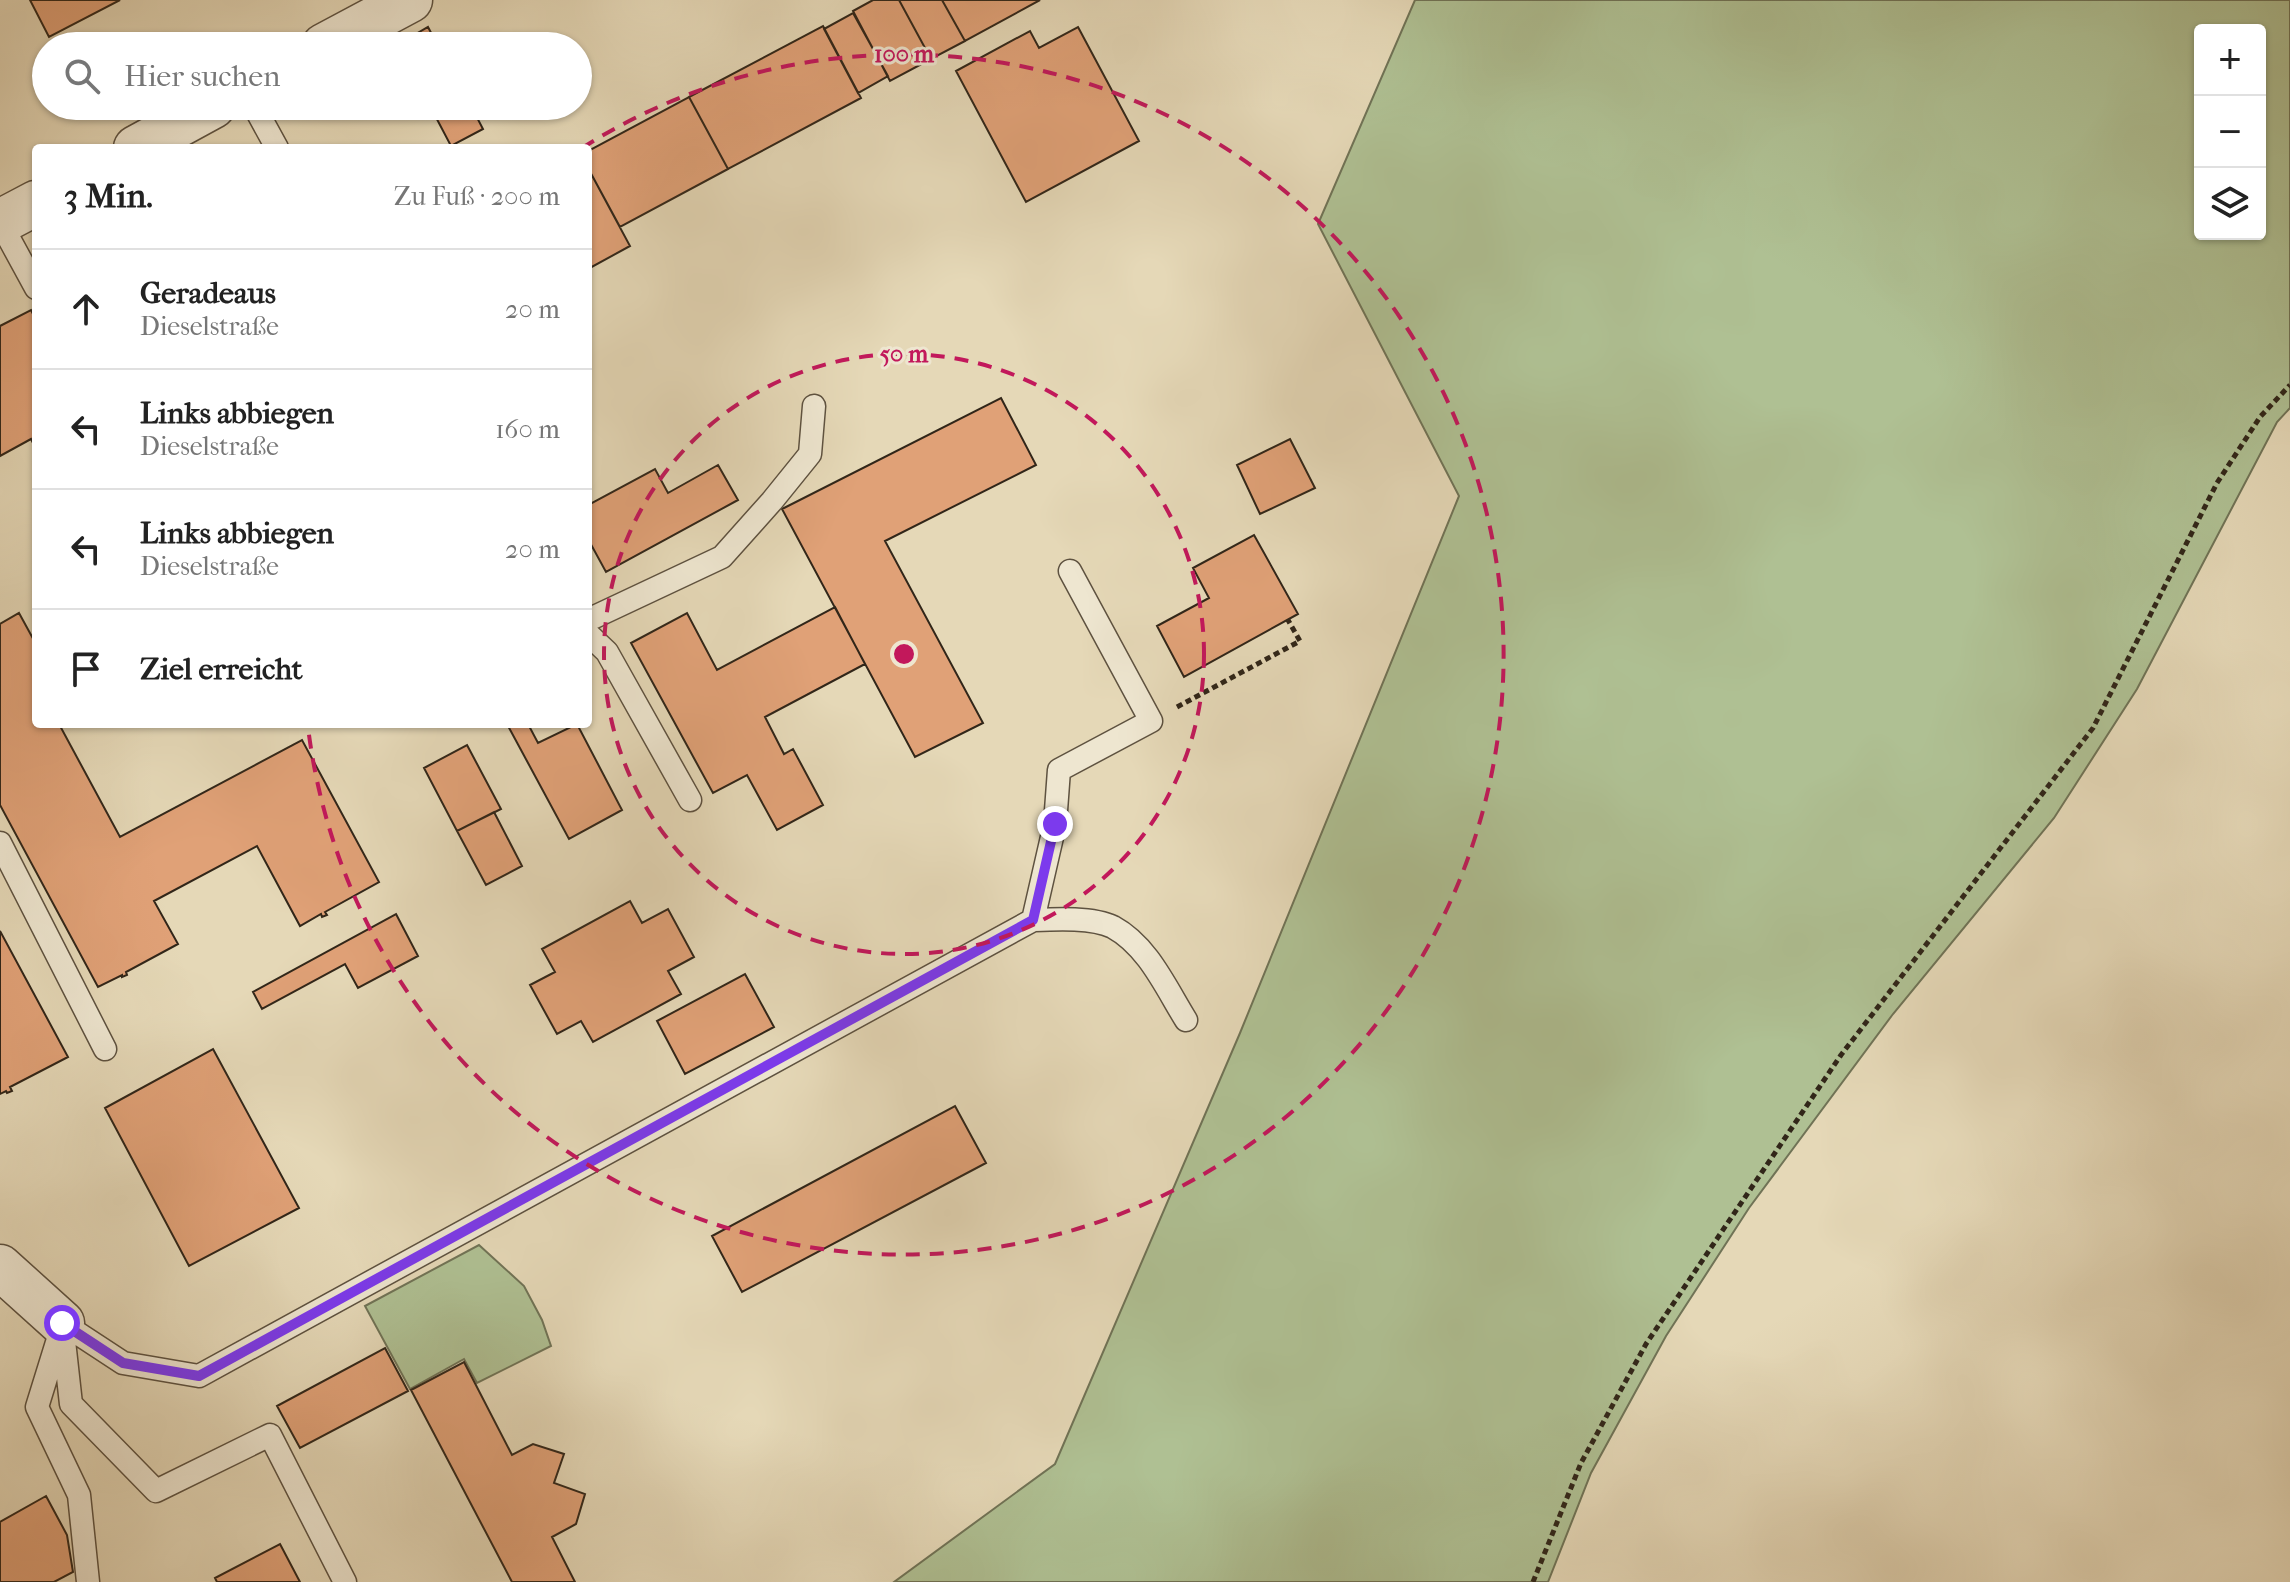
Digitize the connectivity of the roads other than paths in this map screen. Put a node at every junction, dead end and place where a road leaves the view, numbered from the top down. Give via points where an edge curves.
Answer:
1 (410, 0) edge
2 (350, 32) edge
3 (187, 120) edge
4 (262, 120) edge
5 (143, 144) edge
6 (275, 144) edge
7 (32, 205) edge
8 (0, 222) edge
9 (32, 281) edge
10 (814, 406) dead end
11 (1070, 571) dead end
12 (592, 618) edge
13 (592, 638) edge
14 (690, 800) dead end
15 (0, 843) edge
16 (1033, 920) junction
17 (1186, 1020) dead end
18 (105, 1049) dead end
19 (0, 1267) edge
20 (62, 1323) junction
21 (88, 1582) edge
22 (345, 1582) edge

1 - 2 street
3 - 5 street
4 - 6 lane
7 - 8 street
8 - 9 lane
10 - 12 lane via 810,454 722,557
11 - 16 lane via 1151,721 1059,770 1055,824
13 - 14 lane via 607,652
15 - 18 lane
16 - 17 lane via 1112,926 1142,950
16 - 20 lane via 199,1376 123,1363
19 - 20 street
20 - 21 lane via 37,1407 79,1495
20 - 22 lane via 71,1404 156,1491 270,1435

